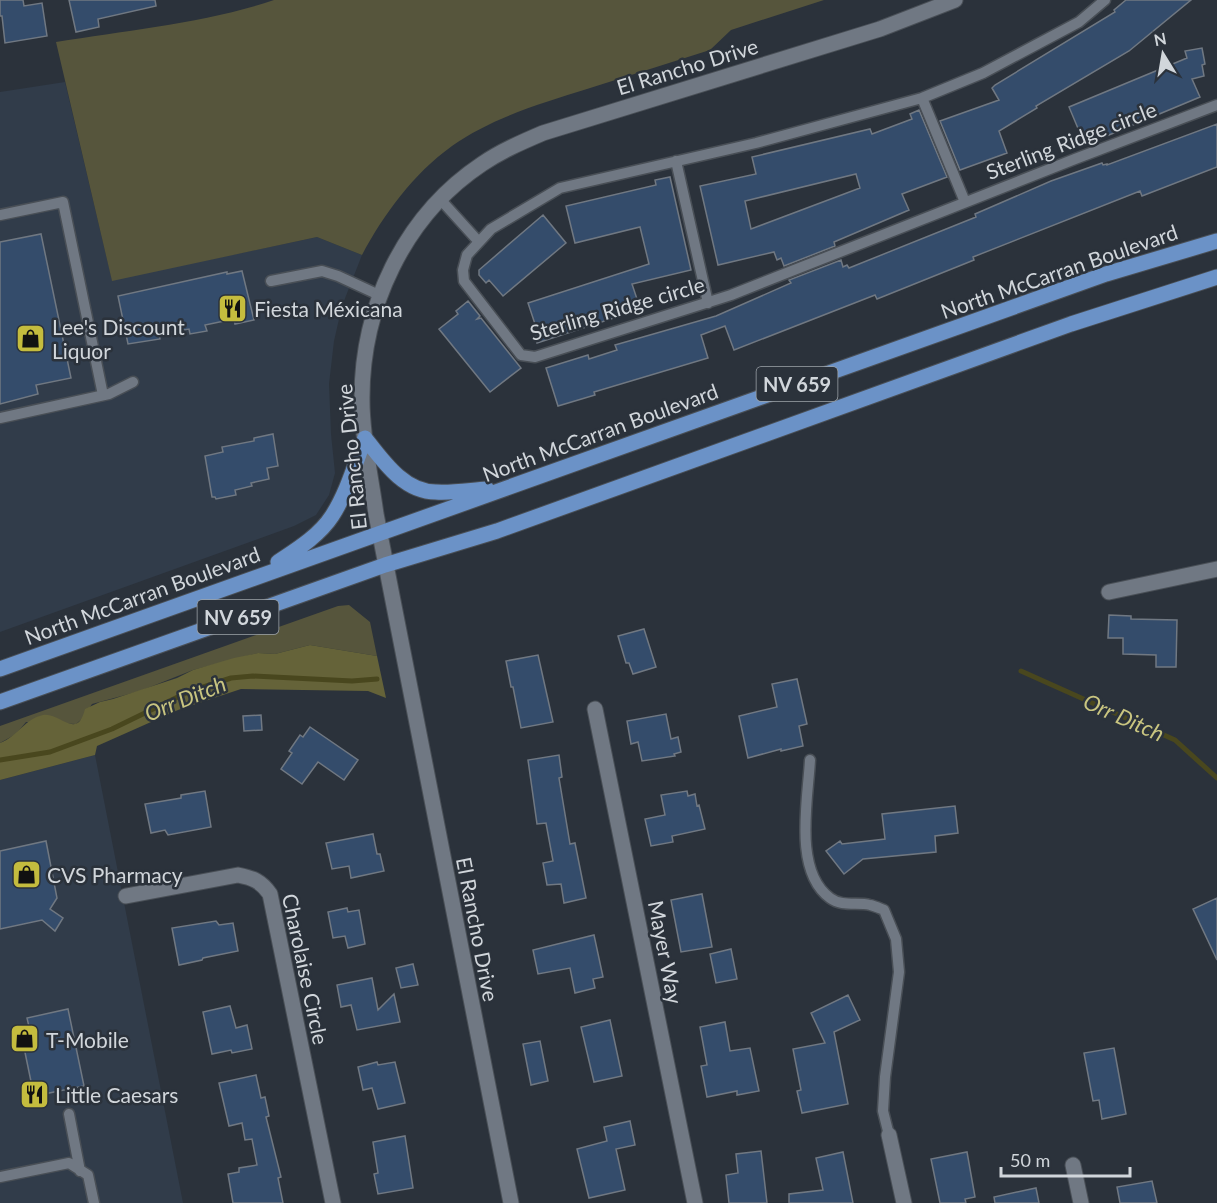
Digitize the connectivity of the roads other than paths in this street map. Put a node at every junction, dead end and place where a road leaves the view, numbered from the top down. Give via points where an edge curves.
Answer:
1 (955, 0) edge
2 (1105, 0) edge
3 (922, 98) junction
4 (1217, 105) edge
5 (676, 161) junction
6 (440, 200) junction
7 (965, 202) junction
8 (0, 215) edge
9 (1217, 241) edge
10 (479, 242) junction
11 (1217, 277) edge
12 (272, 280) dead end
13 (379, 295) junction
14 (708, 303) junction
15 (133, 382) dead end
16 (103, 395) junction
17 (0, 418) edge
18 (365, 438) junction
19 (509, 487) junction
20 (380, 533) junction
21 (385, 564) junction
22 (1217, 570) edge
23 (258, 576) junction
24 (1109, 592) dead end
25 (0, 669) edge
26 (0, 702) edge
27 (596, 709) dead end
28 (810, 760) dead end
29 (126, 896) dead end
30 (69, 1114) dead end
31 (890, 1135) joint
32 (1073, 1165) dead end
33 (80, 1171) junction
34 (0, 1177) edge
35 (94, 1203) edge
36 (333, 1203) edge
37 (511, 1203) edge
38 (695, 1203) edge
39 (903, 1203) edge
40 (1081, 1203) edge

1 - 6 main road, El Rancho Drive via 880,28 543,133 482,164
2 - 3 lane, Sterling Ridge circle via 1079,22 983,73
3 - 5 lane, Sterling Ridge circle
3 - 7 lane
4 - 7 lane, Sterling Ridge circle
5 - 10 lane, Sterling Ridge circle via 560,188 491,229
5 - 14 lane
6 - 10 lane
6 - 13 main road, El Rancho Drive via 411,234
7 - 14 lane, Sterling Ridge circle
8 - 16 lane via 63,202
9 - 19 main road, North McCarran Boulevard / NV 659 via 1106,274
10 - 14 lane, Sterling Ridge circle via 467,255 464,281 521,355 535,357
11 - 21 main road, NV 659 via 1081,321 497,531
12 - 13 lane via 322,271
13 - 18 main road, El Rancho Drive via 363,364
15 - 16 lane
16 - 17 lane
18 - 19 main road via 396,475 424,490
18 - 20 main road, El Rancho Drive
18 - 23 main road via 331,517 298,549
19 - 20 main road, North McCarran Boulevard / NV 659
20 - 21 main road, El Rancho Drive
20 - 23 main road, North McCarran Boulevard / NV 659
21 - 26 main road, NV 659
21 - 37 main road, El Rancho Drive
22 - 24 main road
23 - 25 main road, North McCarran Boulevard / NV 659
27 - 38 main road, Mayer Way
28 - 31 lane via 806,840 813,878 830,898 884,910 896,939 899,972 883,1111
29 - 36 main road, Charolaise Circle via 238,874 264,885 270,894
30 - 33 lane
31 - 39 main road
32 - 40 main road
33 - 34 lane via 69,1163
33 - 35 lane via 88,1175

